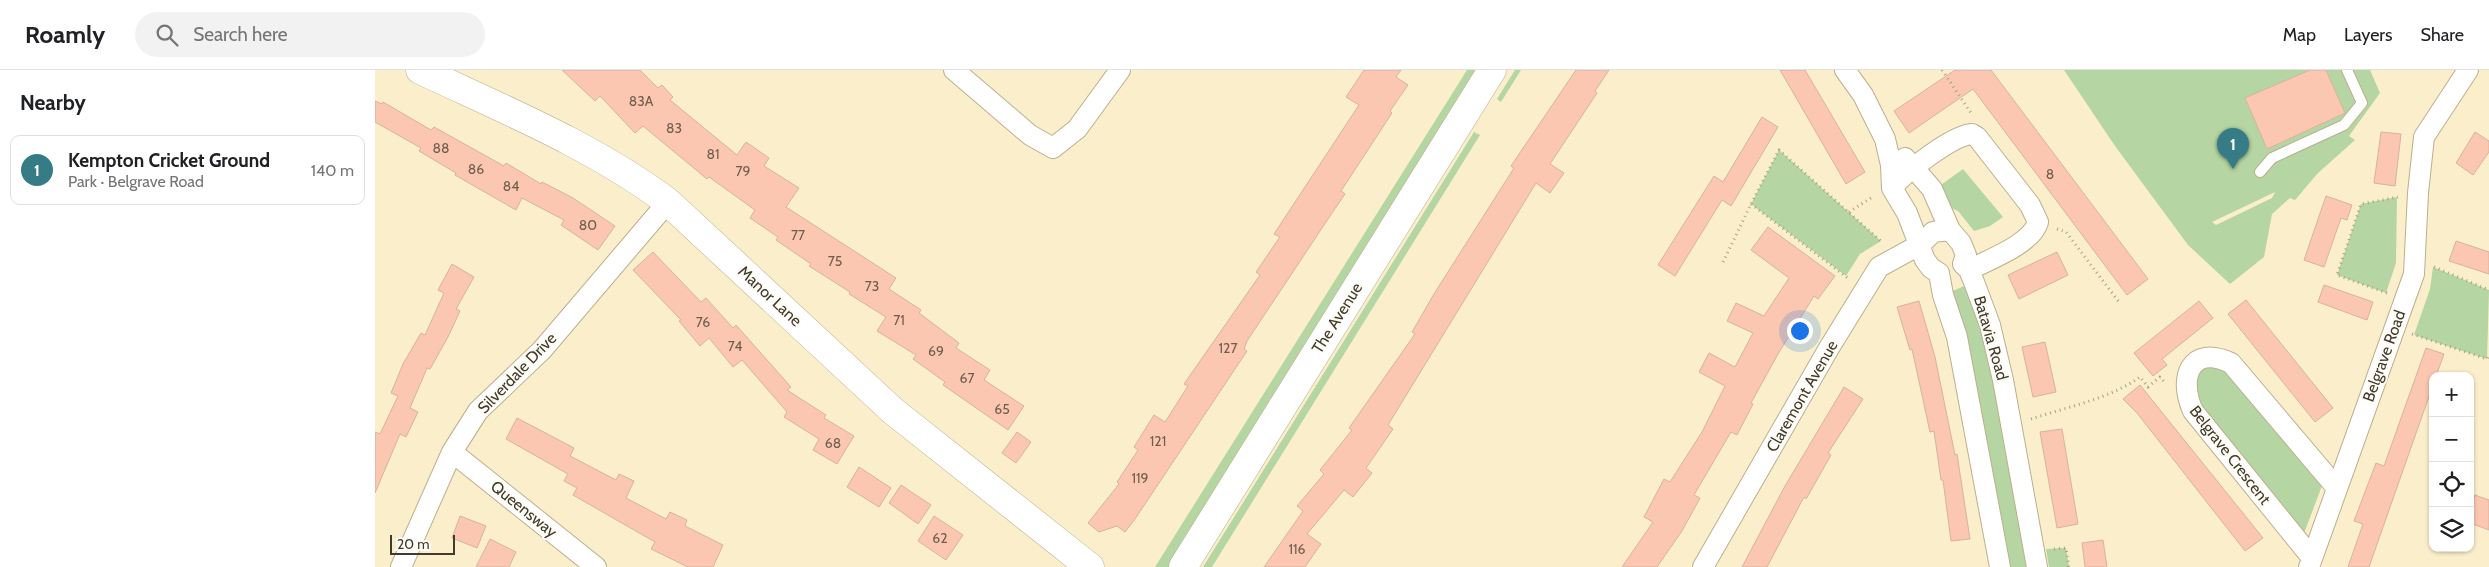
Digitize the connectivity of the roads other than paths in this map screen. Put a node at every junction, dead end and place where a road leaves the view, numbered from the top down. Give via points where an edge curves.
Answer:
1 (954, 70) edge
2 (1120, 70) edge
3 (1491, 70) edge
4 (1845, 70) edge
5 (2347, 70) edge
6 (2468, 70) edge
7 (435, 73) edge
8 (1885, 139) junction
9 (1915, 167) junction
10 (2260, 172) dead end
11 (1892, 186) junction
12 (668, 202) junction
13 (1950, 230) junction
14 (1921, 244) junction
15 (1966, 267) junction
16 (1939, 273) junction
17 (452, 452) junction
18 (2336, 487) junction
19 (2310, 562) edge
20 (401, 567) edge
21 (596, 567) edge
22 (1091, 567) edge
23 (1183, 567) edge
24 (1703, 567) edge
25 (2001, 567) edge
26 (2037, 567) edge

1 - 2 street via 1030,135 1053,148 1077,130
3 - 23 street, The Avenue
4 - 8 street, Batavia Road via 1863,95
5 - 10 lane via 2362,103 2344,124 2272,158
6 - 18 street, Belgrave Road via 2424,137 2414,274
7 - 12 street, Manor Lane via 573,143 635,178
8 - 9 street, Batavia Road
8 - 11 street, Batavia Road
9 - 11 street
9 - 13 street, Batavia Road via 1932,189
9 - 15 street via 1959,136 1972,134 2030,205 2038,222 2026,239
11 - 14 street, Batavia Road
12 - 17 street, Silverdale Drive via 542,350 479,411
12 - 22 street, Manor Lane via 893,411
13 - 14 street via 1933,232
13 - 15 street, Batavia Road via 1963,247
14 - 16 street, Batavia Road via 1925,260
14 - 24 street, Claremont Avenue via 1879,267
15 - 16 street
15 - 26 street, Batavia Road via 1990,325
16 - 25 street, Batavia Road via 1957,337
17 - 20 street, Silverdale Drive
17 - 21 street, Queensway
18 - 19 street, Belgrave Road
18 - 19 street, Belgrave Crescent via 2231,363 2206,356 2194,362 2188,372 2186,386 2193,411

